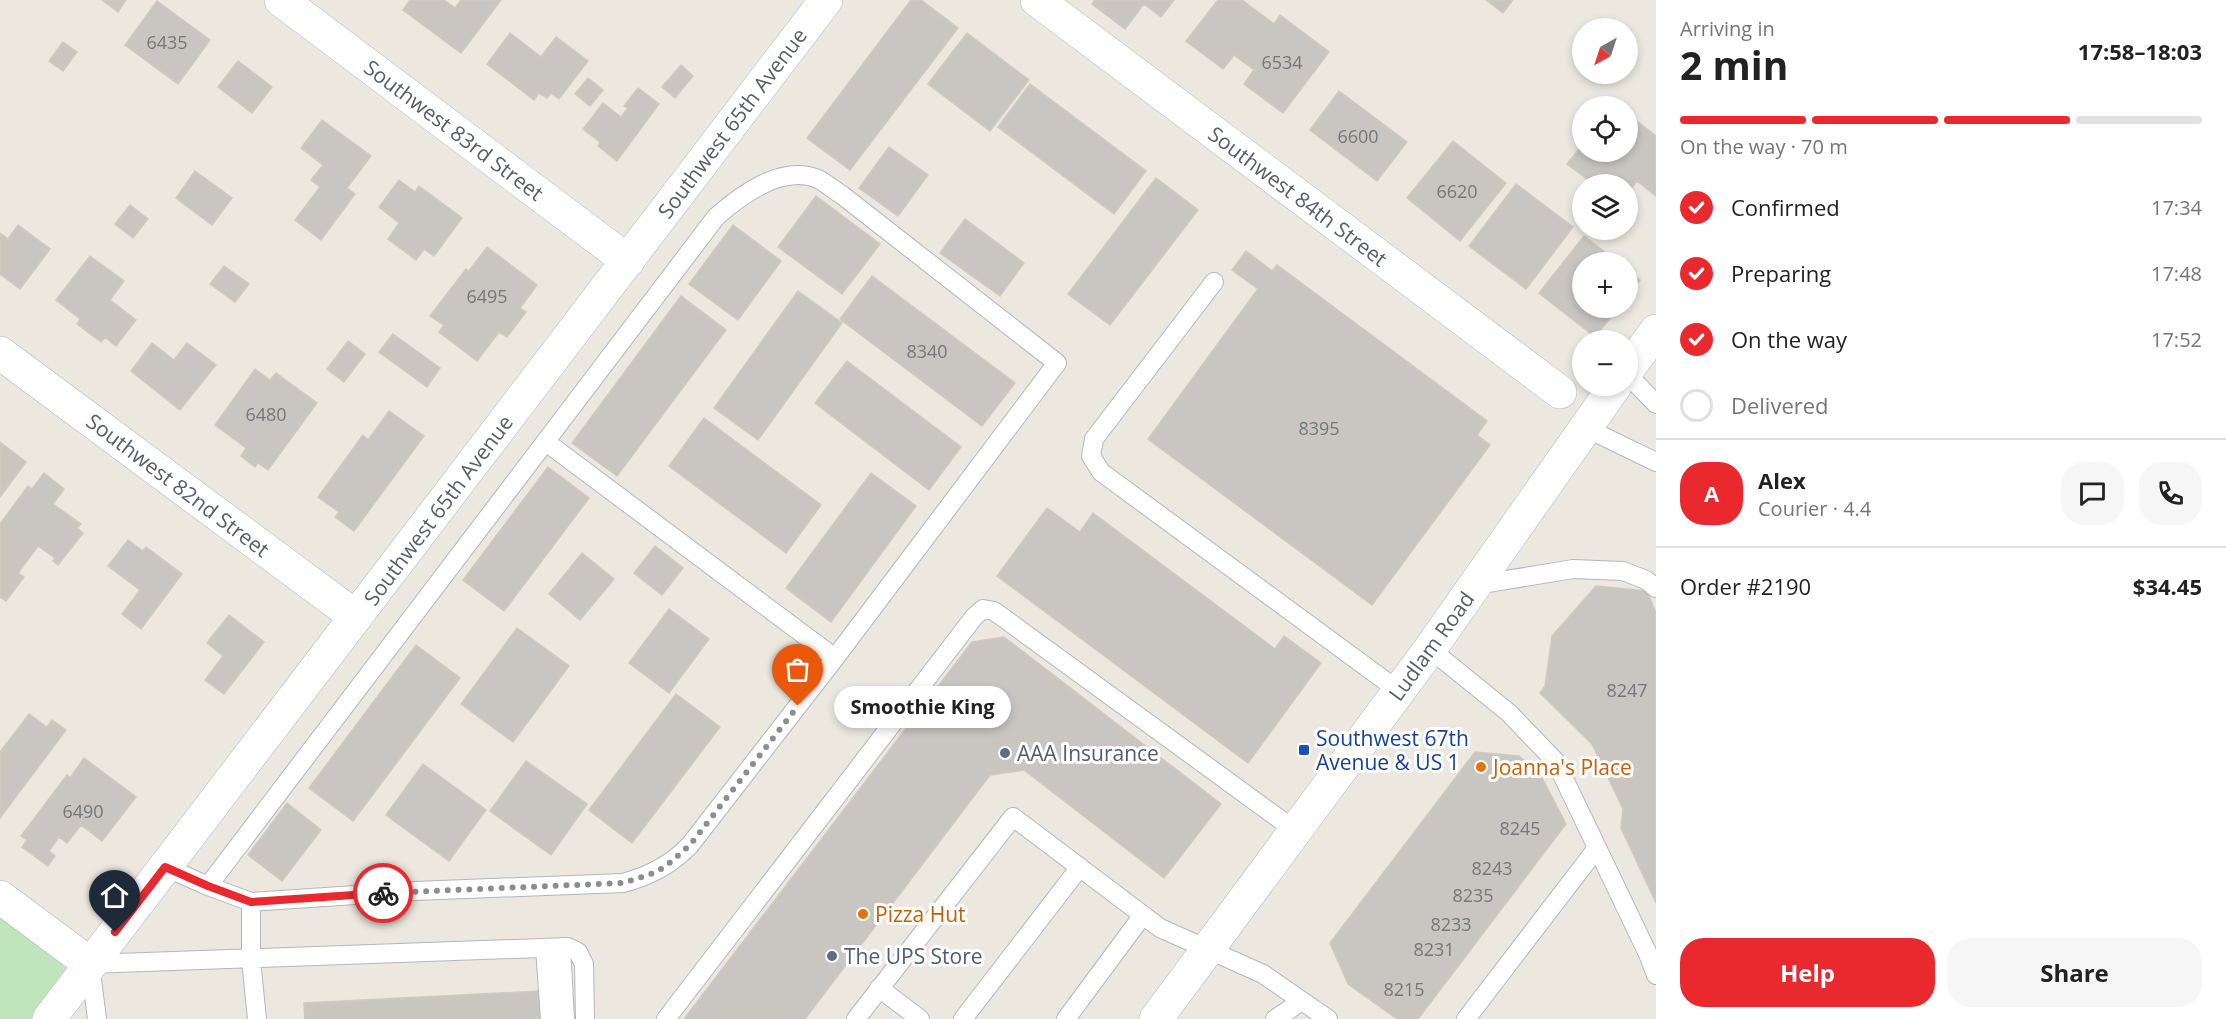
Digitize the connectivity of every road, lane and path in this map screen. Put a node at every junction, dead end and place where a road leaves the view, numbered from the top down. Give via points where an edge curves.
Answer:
1 (281, 0) edge
2 (826, 0) edge
3 (1036, 0) edge
4 (628, 261) junction
5 (1214, 282) dead end
6 (1656, 331) edge
7 (0, 353) edge
8 (1638, 355) edge
9 (1638, 385) edge
10 (1560, 392) dead end
11 (1609, 396) edge
12 (1656, 404) edge
13 (1586, 428) junction
14 (546, 442) junction
15 (1656, 462) edge
16 (1476, 585) junction
17 (1656, 588) edge
18 (356, 617) junction
19 (1430, 649) junction
20 (835, 658) junction
21 (1399, 691) junction
22 (1296, 831) junction
23 (1596, 848) junction
24 (165, 867) junction
25 (1080, 867) junction
26 (208, 886) junction
27 (0, 897) edge
28 (251, 902) junction
29 (1143, 915) junction
30 (553, 948) junction
31 (1208, 949) junction
32 (251, 960) junction
33 (90, 964) junction
34 (1656, 975) edge
35 (879, 988) junction
36 (1302, 1001) junction
37 (49, 1019) edge
38 (97, 1019) edge
39 (257, 1019) edge
40 (550, 1019) edge
41 (565, 1019) edge
42 (585, 1019) edge
43 (666, 1019) edge
44 (856, 1019) edge
45 (920, 1019) edge
46 (963, 1019) edge
47 (1066, 1019) edge
48 (1156, 1019) edge
49 (1275, 1019) edge
50 (1328, 1019) edge
51 (1466, 1019) edge

1 - 4 street, Southwest 83rd Street
2 - 4 street, Southwest 65th Avenue
3 - 10 street, Southwest 84th Street
4 - 18 street, Southwest 65th Avenue
5 - 21 lane via 1094,439 1091,456 1101,472
6 - 8 street
7 - 18 street, Southwest 82nd Street
9 - 12 lane
11 - 13 street, Ludlam Road
13 - 15 lane
13 - 16 street, Ludlam Road
14 - 20 lane
14 - 20 lane via 716,217 735,200 765,183 793,175 817,179 842,195 1057,363
14 - 26 lane
16 - 17 lane via 1573,569 1623,571
16 - 19 street, Ludlam Road
18 - 24 street, Southwest 65th Avenue
19 - 21 street, Ludlam Road
19 - 23 lane via 1509,713 1556,762
20 - 28 lane via 690,845 651,874 623,883
21 - 22 street, Ludlam Road
22 - 31 street, Ludlam Road
22 - 43 lane via 994,612 983,609
23 - 34 lane
23 - 51 lane
24 - 26 lane
24 - 33 street, Southwest 65th Avenue
25 - 29 lane
25 - 35 lane via 1013,817
25 - 46 lane
26 - 28 lane
27 - 33 street
28 - 32 lane
29 - 31 lane via 1160,928
29 - 47 lane
30 - 32 lane
30 - 40 lane
30 - 41 lane
30 - 42 lane via 567,947 578,952 584,964
31 - 36 lane via 1263,974
31 - 48 street, Ludlam Road
32 - 33 lane
32 - 39 lane
33 - 37 street, Southwest 65th Avenue
33 - 38 lane
35 - 44 lane
35 - 45 lane
36 - 49 lane
36 - 50 lane

